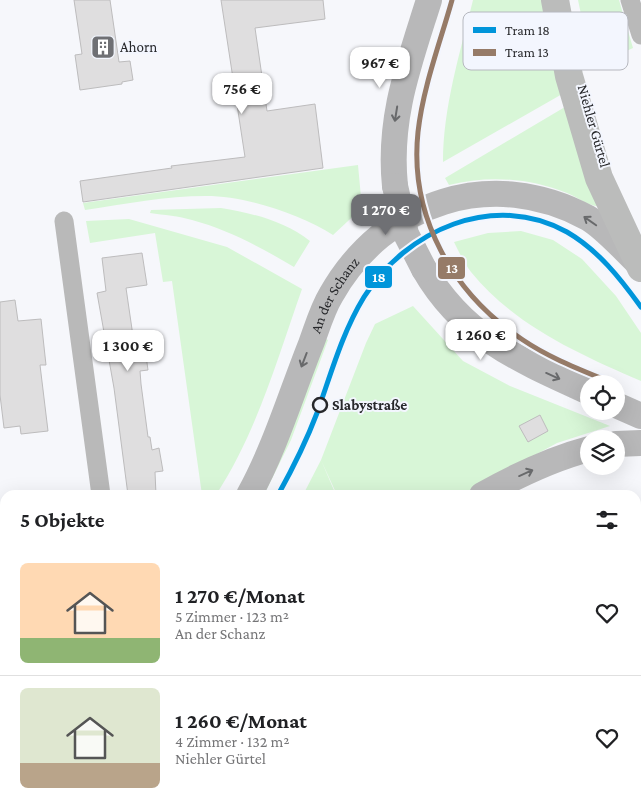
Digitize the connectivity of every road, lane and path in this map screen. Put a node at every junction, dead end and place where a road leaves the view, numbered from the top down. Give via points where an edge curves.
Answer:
1 (429, 0) edge
2 (630, 0) edge
3 (641, 35) edge
4 (572, 70) edge
5 (573, 70) edge
6 (573, 73) junction
7 (64, 221) dead end
8 (640, 259) edge
9 (580, 388) edge
10 (625, 409) edge
11 (641, 416) edge
12 (641, 442) edge
13 (625, 443) edge
14 (580, 451) edge
15 (100, 490) edge
16 (251, 490) edge
17 (491, 490) edge

1 -> 9 main road, bridge via 398,104 393,143 395,186 406,234 424,269 452,309 487,340 526,364
2 - 3 street
4 - 6 main road, Niehler Gürtel
5 - 6 main road, Niehler Gürtel
6 - 8 main road, Niehler Gürtel
6 - 8 main road, Niehler Gürtel via 581,118 599,178
7 - 15 street
8 -> 16 main road, An der Schanz via 590,219 558,204 502,192 464,196 430,205 394,225 356,260 331,295
10 - 11 main road
12 - 13 main road
17 -> 14 main road via 512,478

